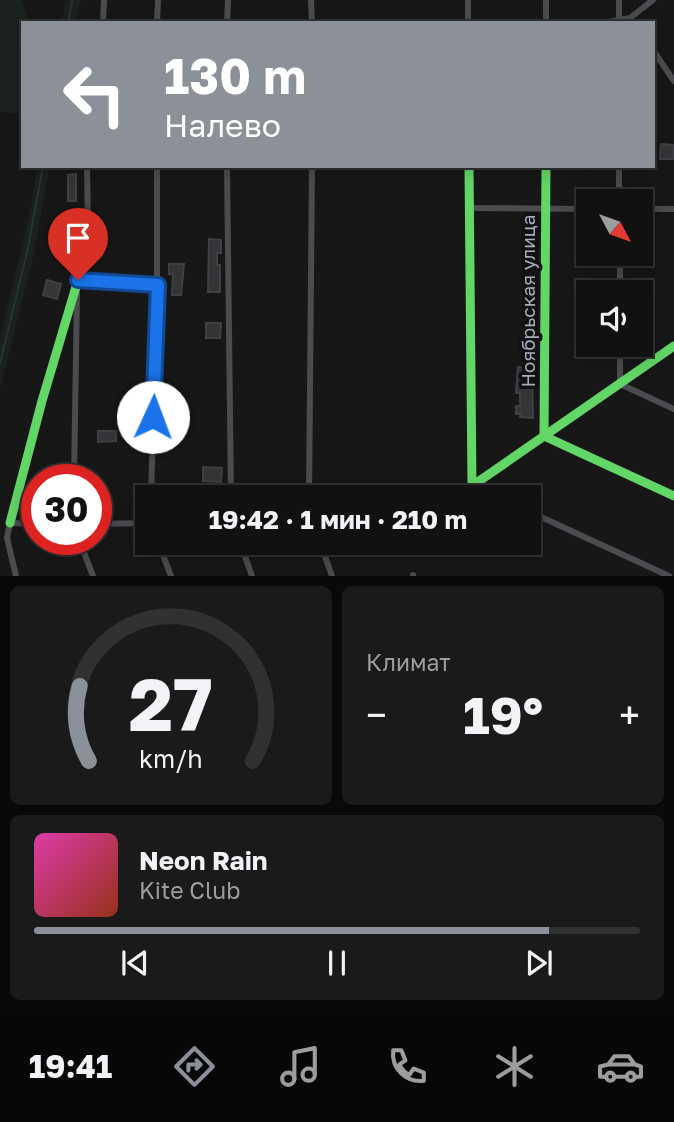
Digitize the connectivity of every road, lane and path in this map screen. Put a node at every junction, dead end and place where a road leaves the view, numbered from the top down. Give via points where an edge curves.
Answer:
1 (104, 0) edge
2 (158, 0) edge
3 (228, 0) edge
4 (311, 0) edge
5 (468, 0) edge
6 (546, 0) edge
7 (619, 0) edge
8 (653, 0) edge
9 (632, 20) edge
10 (103, 21) edge
11 (157, 21) edge
12 (227, 21) edge
13 (312, 21) edge
14 (468, 21) edge
15 (546, 21) edge
16 (619, 21) edge
17 (655, 53) edge
18 (674, 81) edge
19 (87, 168) edge
20 (157, 168) edge
21 (227, 168) edge
22 (312, 168) edge
23 (469, 168) edge
24 (546, 168) edge
25 (619, 168) edge
26 (620, 189) edge
27 (470, 208) junction
28 (545, 209) junction
29 (576, 209) edge
30 (653, 209) edge
31 (674, 209) edge
32 (78, 280) junction
33 (158, 285) junction
34 (674, 346) edge
35 (620, 357) edge
36 (620, 384) junction
37 (674, 409) edge
38 (544, 436) junction
39 (74, 464) edge
40 (151, 485) edge
41 (230, 485) edge
42 (309, 485) edge
43 (472, 485) edge
44 (473, 485) edge
45 (674, 496) edge
46 (541, 518) edge
47 (10, 523) junction
48 (21, 523) edge
49 (135, 523) edge
50 (112, 524) edge
51 (85, 555) edge
52 (163, 555) edge
53 (245, 555) edge
54 (325, 555) edge
55 (16, 576) edge
56 (93, 576) edge
57 (171, 576) edge
58 (252, 576) edge
59 (332, 576) edge
60 (669, 576) edge

1 - 10 street
2 - 11 street
3 - 12 street
4 - 13 street
5 - 14 street
6 - 15 street
7 - 16 street
8 - 9 street
9 - 16 street
17 - 18 street
19 - 32 street via 88,228
20 - 33 street
21 - 41 street
22 - 42 street
23 - 27 street
24 - 28 street, Ноябрьская улица
25 - 26 street
27 - 28 street
27 - 43 street
28 - 29 street
28 - 38 street, Ноябрьская улица
30 - 31 street
32 - 33 street
32 - 39 street
32 - 47 street
33 - 40 street
34 - 36 street
35 - 36 street
36 - 37 street
36 - 38 street
38 - 44 street
38 - 45 street
46 - 60 street
47 - 48 street
47 - 55 street via 7,538
49 - 50 street
51 - 56 street
52 - 57 street
53 - 58 street
54 - 59 street

